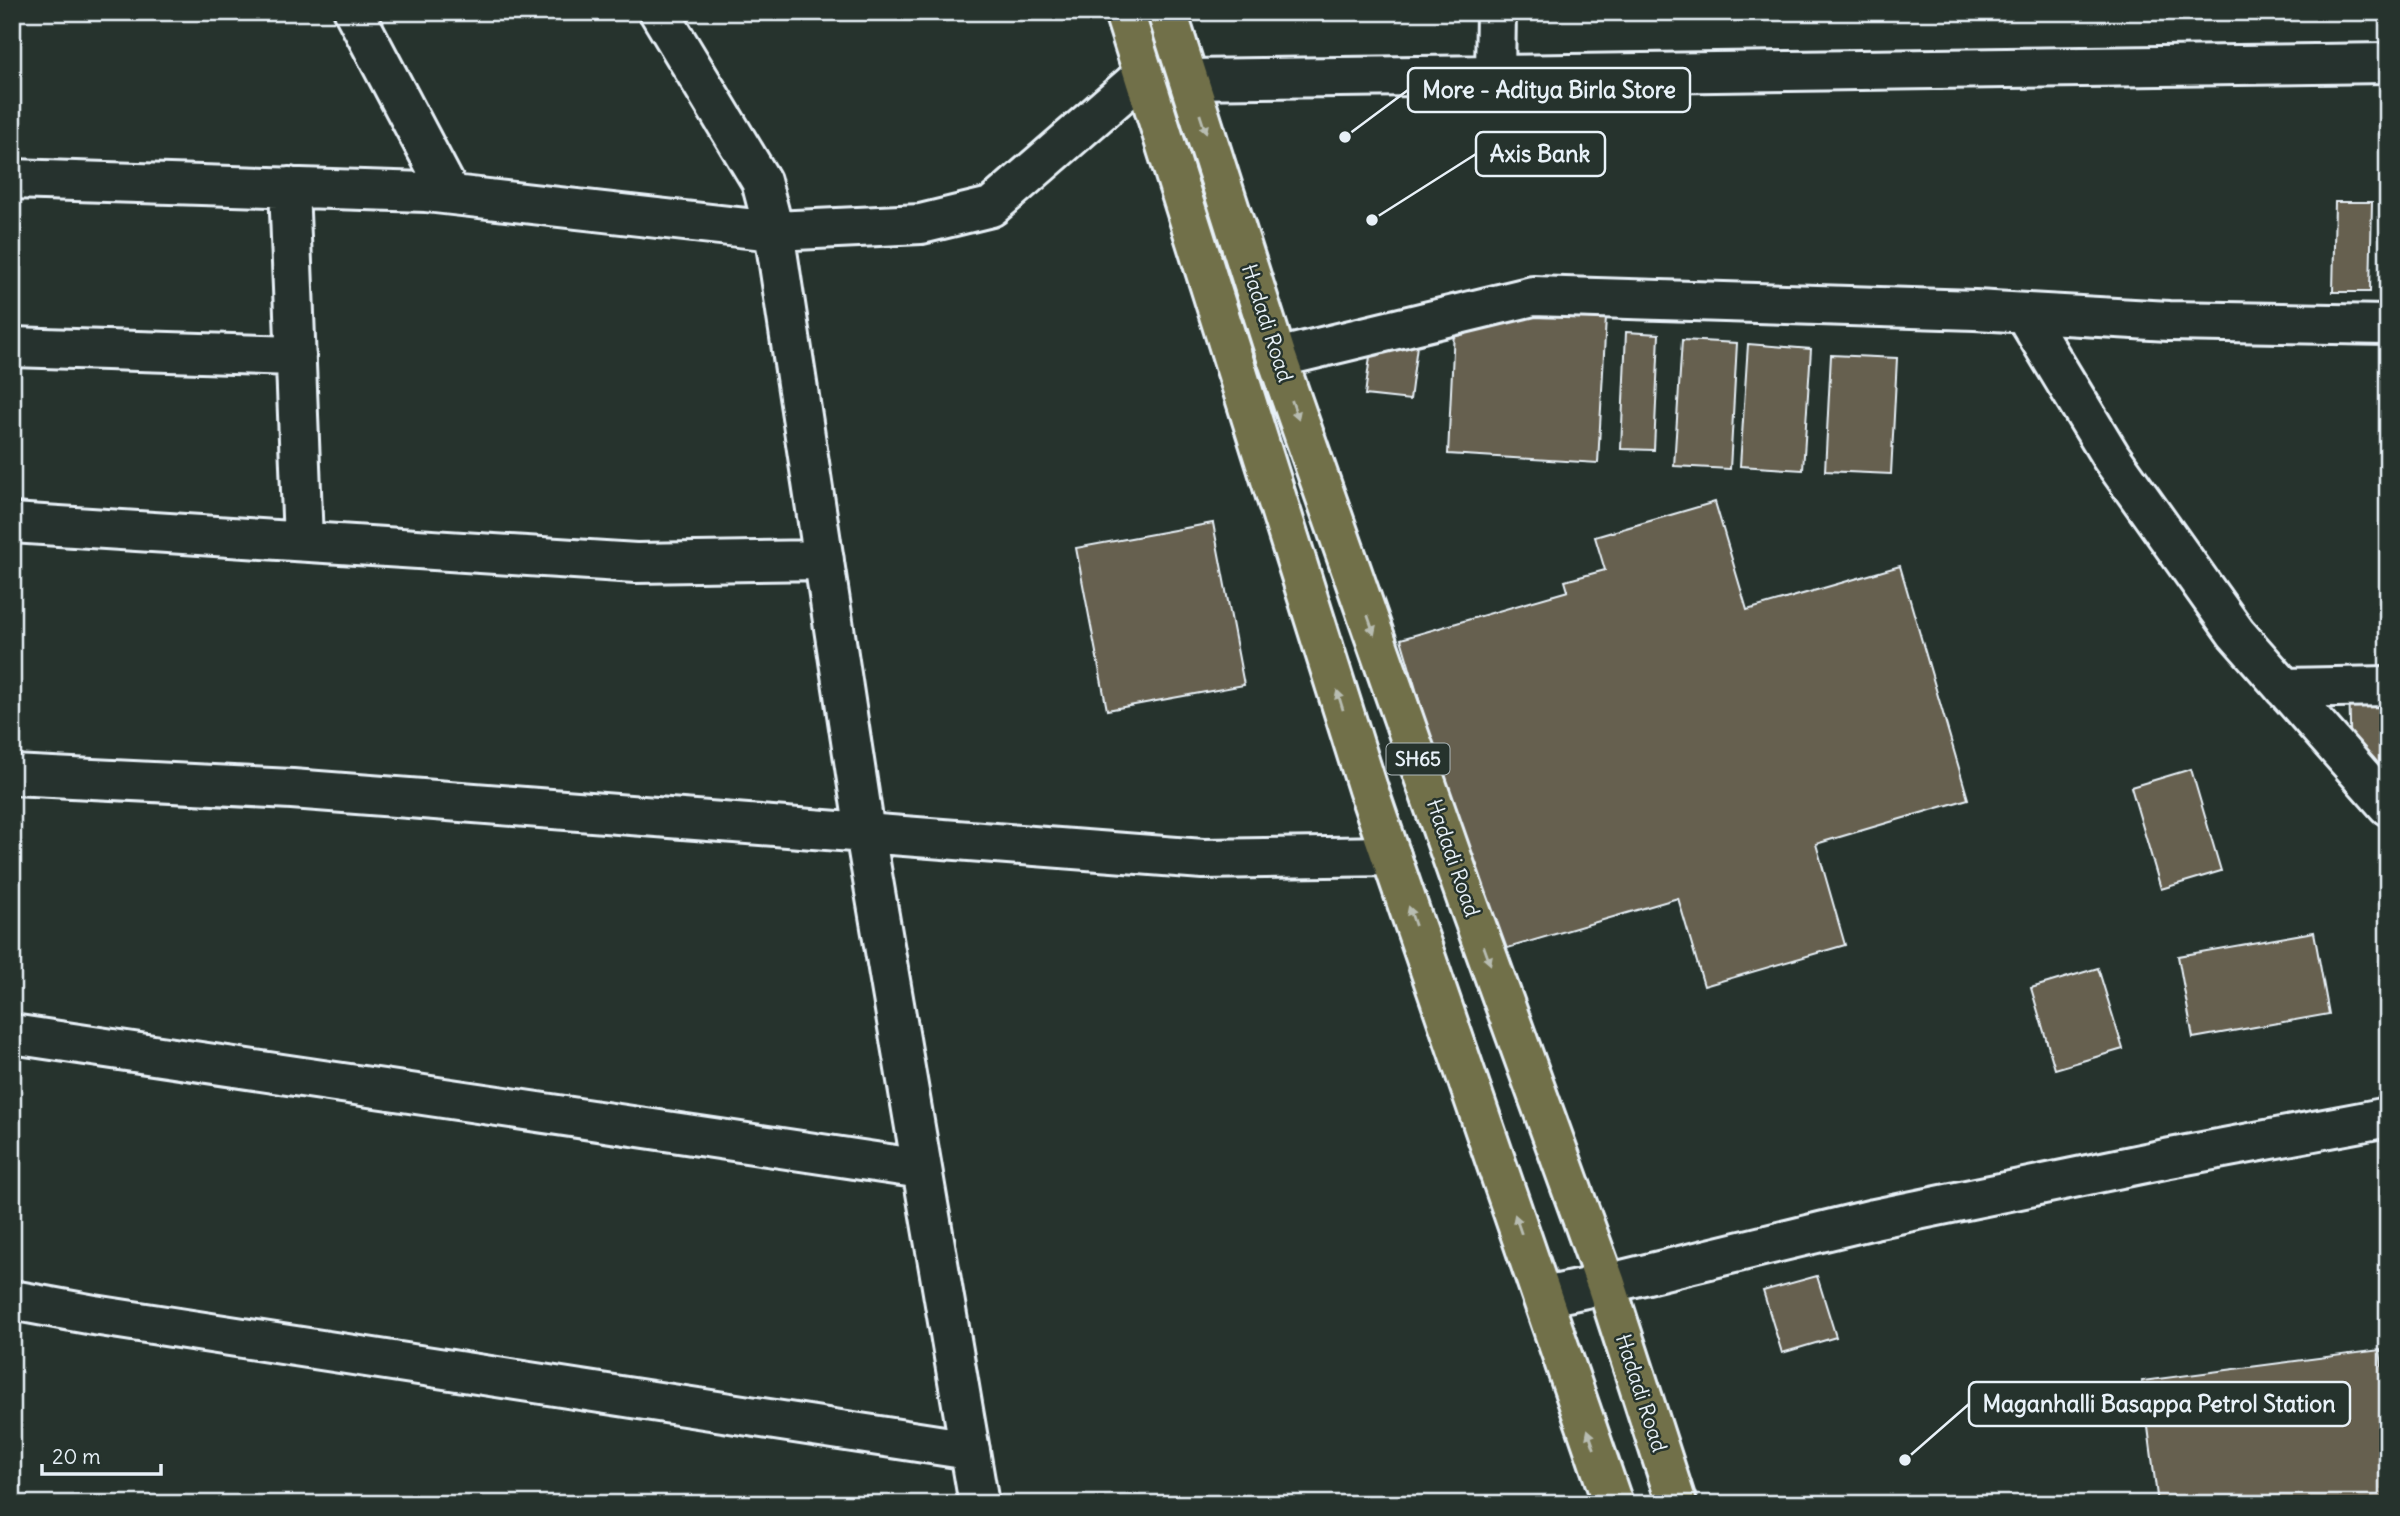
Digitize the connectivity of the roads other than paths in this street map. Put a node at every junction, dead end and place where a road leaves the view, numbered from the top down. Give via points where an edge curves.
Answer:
1 (354, 12) edge
2 (659, 12) edge
3 (1124, 12) edge
4 (1167, 12) edge
5 (1496, 12) edge
6 (2388, 63) edge
7 (1143, 75) junction
8 (1495, 76) junction
9 (1189, 79) junction
10 (12, 179) edge
11 (289, 187) junction
12 (450, 194) junction
13 (775, 231) junction
14 (2024, 313) junction
15 (2388, 325) edge
16 (12, 347) edge
17 (296, 356) junction
18 (1277, 358) junction
19 (12, 523) edge
20 (303, 541) junction
21 (824, 560) junction
22 (2388, 686) edge
23 (2284, 688) junction
24 (12, 775) edge
25 (2388, 806) edge
26 (865, 833) junction
27 (1391, 856) junction
28 (12, 1034) edge
29 (2388, 1117) edge
30 (922, 1169) junction
31 (1606, 1284) junction
32 (1543, 1297) junction
33 (12, 1300) edge
34 (970, 1450) junction
35 (979, 1504) edge
36 (1613, 1504) edge
37 (1677, 1504) edge

1 - 12 street
2 - 13 street via 761,181
3 - 7 main road
4 - 9 main road, Hadadi Road / SH65
5 - 8 street
6 - 8 street
7 - 13 street via 991,207 921,224
27 -> 7 main road
8 - 9 street
9 -> 18 main road, Hadadi Road / SH65
10 - 11 street
11 - 12 street
11 - 17 street
12 - 13 street
13 - 21 street
14 - 15 street
14 - 18 street via 1533,296
14 - 23 street via 2111,457 2236,633
16 - 17 street
17 - 20 street
18 -> 31 main road, Hadadi Road / SH65
19 - 20 street
20 - 21 street via 636,563
21 - 26 street
22 - 23 street
23 - 25 street
24 - 26 street via 292,789
26 - 27 street via 1203,859
26 - 30 street
32 -> 27 main road
28 - 30 street
29 - 31 street via 1874,1219
30 - 34 street
31 - 32 street
31 - 37 main road, Hadadi Road / SH65
36 -> 32 main road
33 - 34 street
34 - 35 street

